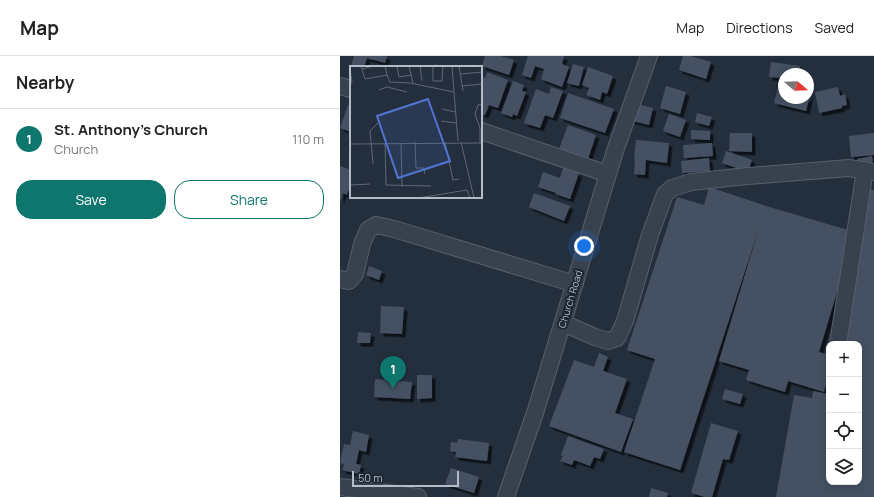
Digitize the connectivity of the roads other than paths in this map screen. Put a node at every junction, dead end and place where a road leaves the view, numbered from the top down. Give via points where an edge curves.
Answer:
1 (649, 56) edge
2 (340, 86) edge
3 (350, 89) edge
4 (482, 131) edge
5 (869, 171) edge
6 (608, 174) junction
7 (340, 279) edge
8 (575, 284) junction
9 (563, 323) junction
10 (839, 341) edge
11 (340, 487) edge
12 (418, 497) edge
13 (506, 497) edge

1 - 6 street, Church Road
2 - 3 street
4 - 6 street
5 - 9 street via 849,168 737,177 691,182 672,188 665,194 625,321 617,338 608,341
5 - 10 street
6 - 8 street, Church Road
7 - 8 street via 349,281 355,274 368,230 376,225
8 - 9 street, Church Road
9 - 13 street, Church Road
11 - 12 street

